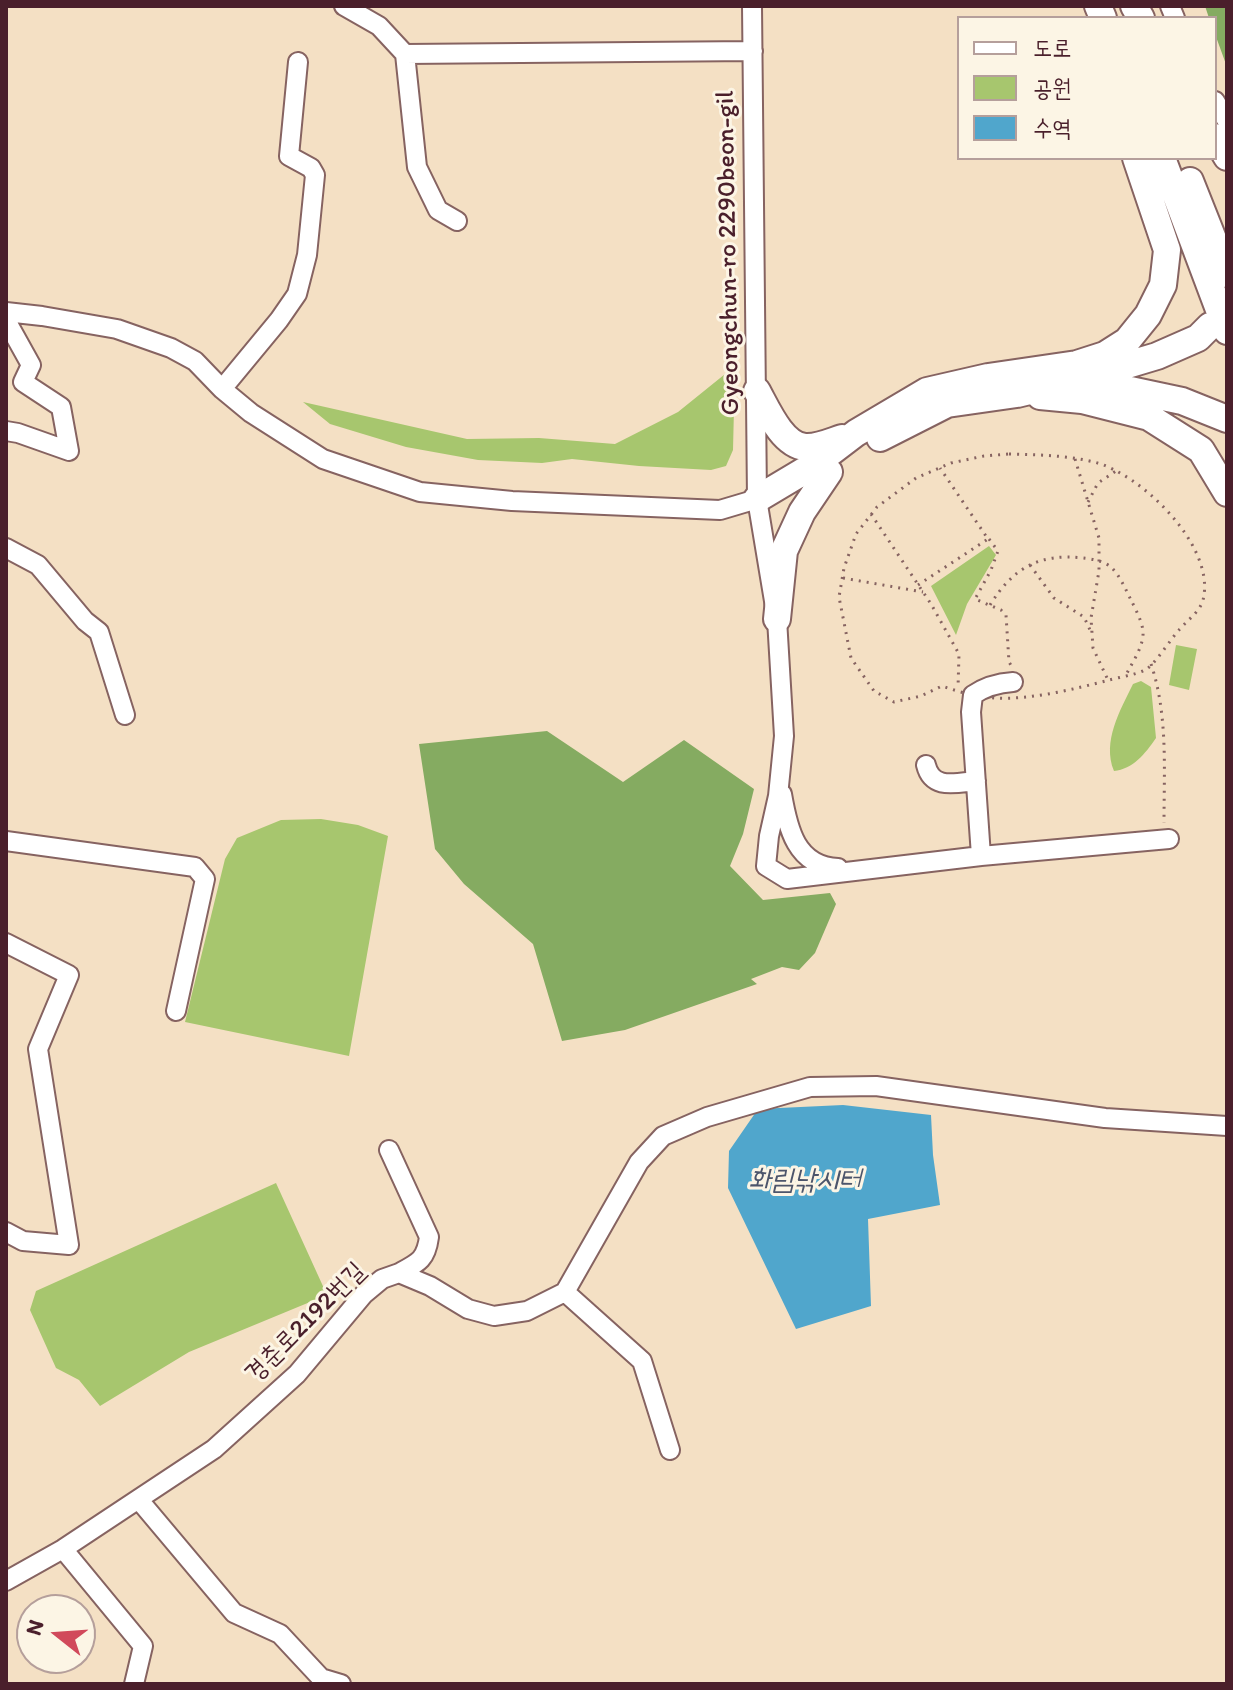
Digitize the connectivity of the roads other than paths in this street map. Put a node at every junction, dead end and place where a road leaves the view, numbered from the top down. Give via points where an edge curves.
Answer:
1 (344, 6) edge
2 (752, 6) edge
3 (753, 51) junction
4 (405, 54) junction
5 (298, 62) dead end
6 (1137, 160) edge
7 (1163, 160) edge
8 (1182, 160) edge
9 (457, 221) dead end
10 (1227, 274) edge
11 (6, 312) edge
12 (6, 320) edge
13 (1219, 328) edge
14 (1078, 379) junction
15 (1020, 384) junction
16 (222, 389) junction
17 (757, 391) junction
18 (1227, 419) edge
19 (6, 431) edge
20 (856, 433) junction
21 (829, 472) junction
22 (1227, 493) edge
23 (757, 499) junction
24 (6, 548) edge
25 (777, 619) junction
26 (1012, 675) road end
27 (125, 715) dead end
28 (926, 765) dead end
29 (780, 777) junction
30 (976, 781) junction
31 (1166, 840) road end
32 (6, 841) edge
33 (981, 856) junction
34 (868, 869) junction
35 (6, 943) edge
36 (176, 1011) dead end
37 (1227, 1126) edge
38 (389, 1150) dead end
39 (6, 1232) edge
40 (399, 1273) junction
41 (565, 1292) junction
42 (670, 1450) dead end
43 (139, 1500) junction
44 (63, 1549) junction
45 (6, 1581) edge
46 (320, 1681) edge
47 (134, 1684) edge
48 (341, 1684) edge

1 - 4 street via 379,26
2 - 3 street, Gyeongchun-ro 2290beon-gil
3 - 4 street
3 - 17 street, Gyeongchun-ro 2290beon-gil
4 - 9 street via 417,167 438,210
5 - 16 street via 289,156 315,175 307,255 297,294
6 - 15 highway via 1167,250 1163,285 1148,315 1127,341 1105,355
7 - 13 highway
8 - 10 highway
11 - 16 street via 117,329 157,343 195,361
12 - 19 street via 31,365 23,382 61,407 69,451
13 - 14 highway via 1157,356
14 - 15 highway
14 - 18 highway via 1182,401
15 - 20 highway via 988,377 927,391
15 - 21 highway via 947,404 884,435
15 - 22 highway via 1149,417 1201,450
16 - 23 street via 323,459 420,492 720,510
17 - 20 highway via 776,427 802,447
17 - 23 street, Gyeongchun-ro 2290beon-gil
20 - 23 highway
21 - 23 highway
21 - 25 highway via 784,551
23 - 25 street, Gyeongchun-ro 2290beon-gil
24 - 27 street via 38,565 99,632
25 - 29 street, Gyeongchun-ro 2290beon-gil via 784,736
26 - 30 street via 966,694
28 - 30 street via 934,780 945,784
29 - 34 street via 792,838 807,857 824,867
29 - 34 street via 766,866 787,879
30 - 33 street
31 - 33 street
32 - 36 street via 195,867 205,879
33 - 34 street
35 - 39 street via 69,975 38,1049 69,1245 23,1241
37 - 41 street via 1105,1118 876,1086 810,1087 707,1117 663,1136 639,1162
38 - 40 street via 429,1237 419,1262
40 - 41 street, 경춘로2192번길 via 468,1309 494,1316 527,1311
40 - 43 street, 경춘로2192번길 via 364,1294 297,1374 214,1449
41 - 42 street via 642,1361
43 - 44 street, 경춘로2192번길
43 - 46 street via 234,1613 280,1634
44 - 45 street, 경춘로2192번길
44 - 47 street via 143,1646
46 - 48 street

